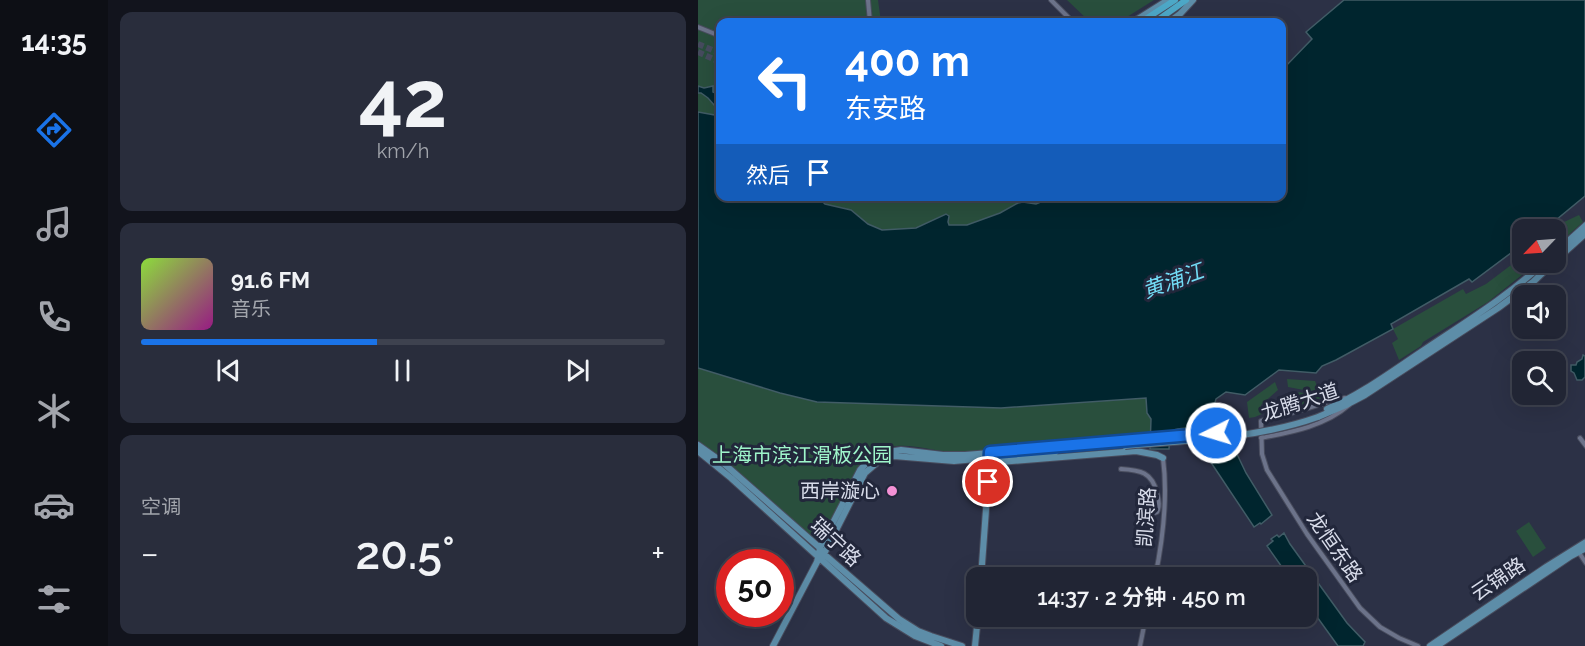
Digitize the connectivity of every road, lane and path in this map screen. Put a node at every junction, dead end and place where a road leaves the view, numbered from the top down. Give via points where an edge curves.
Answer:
1 (869, 0) edge
2 (1051, 0) edge
3 (1168, 0) edge
4 (1175, 0) edge
5 (1186, 0) edge
6 (1193, 0) edge
7 (870, 18) edge
8 (1069, 18) edge
9 (1139, 18) edge
10 (1147, 18) edge
11 (1161, 18) edge
12 (1174, 18) edge
13 (698, 27) edge
14 (716, 34) edge
15 (1586, 225) edge
16 (1586, 233) edge
17 (1566, 243) edge
18 (1566, 252) edge
19 (1532, 273) edge
20 (1543, 273) edge
21 (1351, 400) junction
22 (1261, 438) junction
23 (1580, 438) dead end
24 (698, 445) edge
25 (1586, 446) edge
26 (698, 451) edge
27 (990, 456) junction
28 (1163, 458) joint
29 (1121, 469) dead end
30 (1142, 517) dead end
31 (1586, 542) edge
32 (1586, 548) edge
33 (1577, 550) junction
34 (821, 554) junction
35 (1586, 563) edge
36 (982, 567) edge
37 (1157, 567) edge
38 (977, 627) edge
39 (1144, 627) edge
40 (773, 646) edge
41 (941, 646) edge
42 (962, 646) edge
43 (975, 646) edge
44 (1140, 646) edge
45 (1418, 646) edge
46 (1430, 646) edge
47 (1437, 646) edge

1 - 7 street
2 - 8 street
3 - 9 main road
4 - 10 main road
5 - 11 main road
6 - 12 main road
13 - 14 street
15 - 17 main road
16 - 18 main road, 龙腾大道
19 - 21 main road, 龙腾大道 via 1494,304
20 - 21 main road, 龙腾大道 via 1498,309 1378,388
21 - 22 street via 1341,412 1320,423
21 - 22 street via 1321,403 1261,421
21 - 27 main road, 龙腾大道, bridge via 1283,428 1246,435
22 - 45 street, 龙恒东路 via 1267,470 1353,599 1380,627
23 - 25 street
24 - 34 main road, 瑞宁路 via 722,462
26 - 34 main road, 瑞宁路
27 - 28 main road via 1000,462 1136,451
27 - 34 main road, 龙腾大道 via 942,461 900,456 879,461 862,479
27 - 36 main road
28 - 37 street, 凯滨路 via 1162,533
29 - 30 street via 1145,473 1156,487 1159,510
31 - 33 main road, 云锦路
32 - 33 main road, 云锦路
33 - 35 street
33 - 46 main road, 云锦路
33 - 47 main road, 云锦路
34 - 40 main road, 龙腾大道
34 - 41 main road, 瑞宁路 via 895,624
34 - 42 main road, 瑞宁路 via 908,625
38 - 43 main road
39 - 44 street

